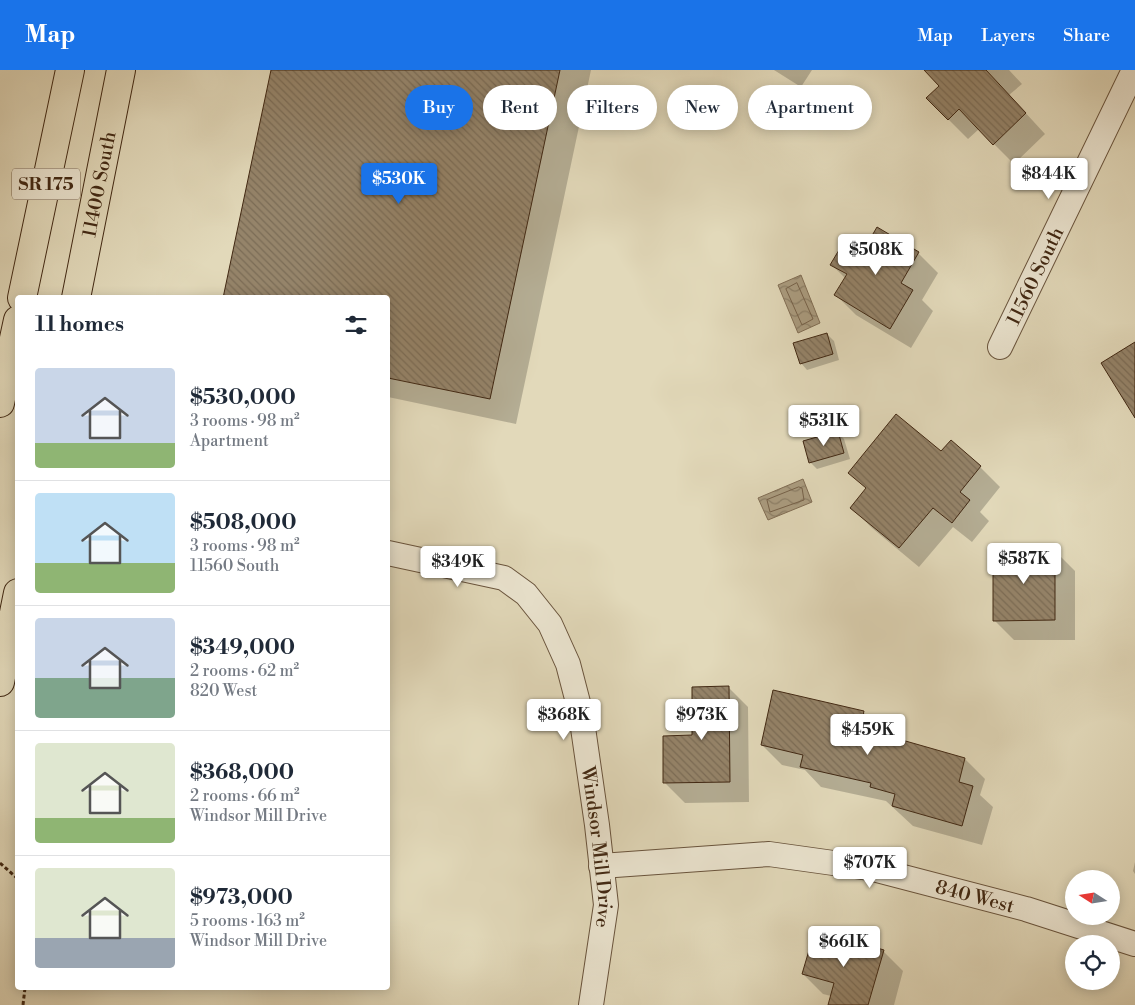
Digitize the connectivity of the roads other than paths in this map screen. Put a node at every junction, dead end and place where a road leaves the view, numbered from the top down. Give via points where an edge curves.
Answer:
1 (70, 70) edge
2 (121, 70) edge
3 (1134, 70) edge
4 (23, 295) edge
5 (77, 295) edge
6 (15, 334) edge
7 (1000, 347) dead end
8 (0, 402) edge
9 (390, 553) edge
10 (15, 608) edge
11 (0, 682) edge
12 (601, 866) junction
13 (1135, 944) edge
14 (591, 1005) edge

1 - 4 main road, SR 175
2 - 5 main road, 11400 South / SR 175
3 - 7 street, 11560 South
6 - 8 main road
9 - 12 street, Windsor Mill Drive via 504,578 526,594 550,624 568,664 581,714
10 - 11 main road
12 - 13 street, 840 West via 769,854 860,867 1026,909
12 - 14 street, Windsor Mill Drive via 606,905

